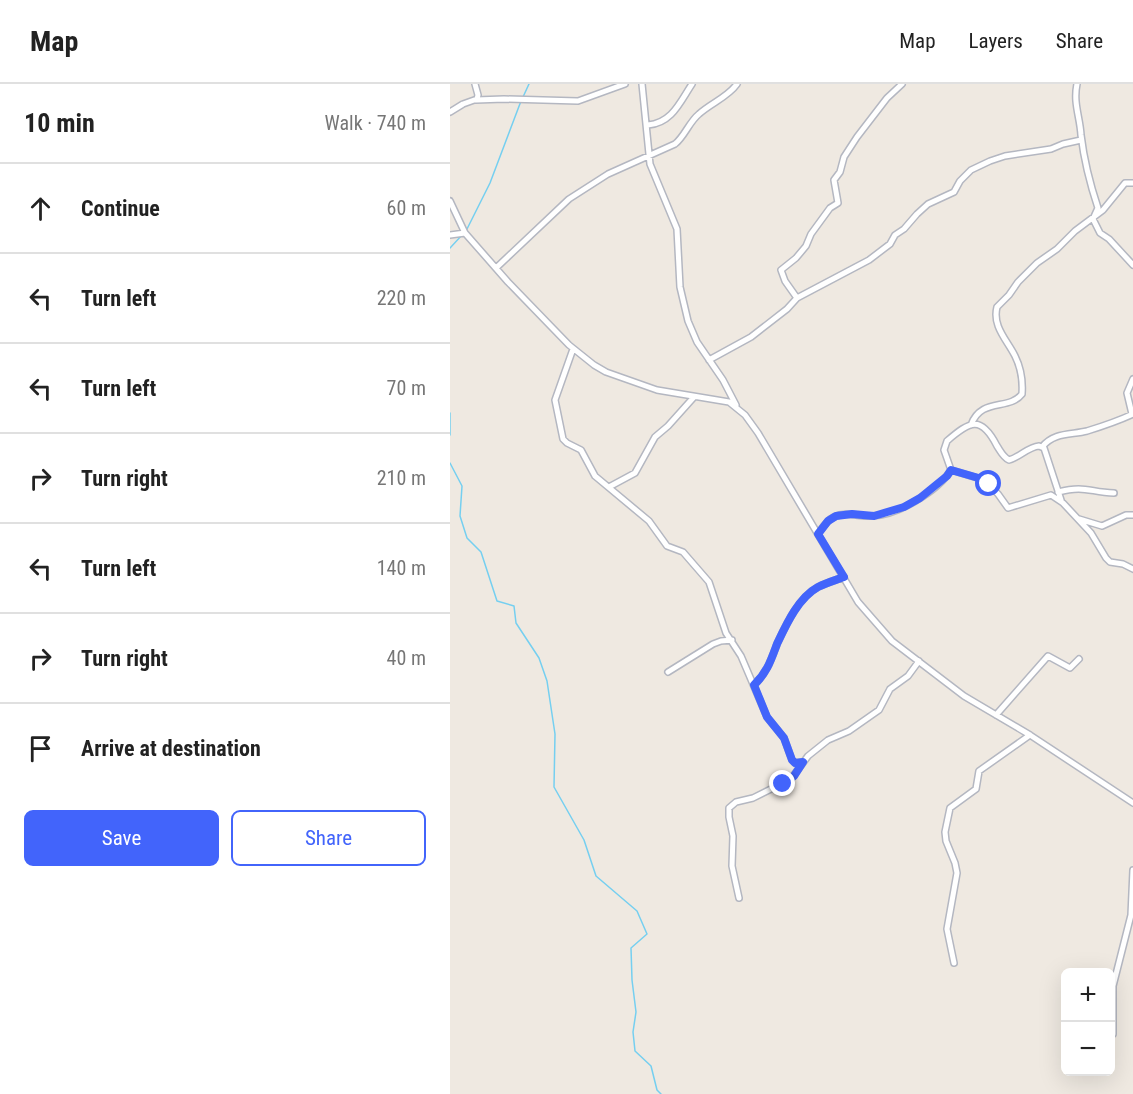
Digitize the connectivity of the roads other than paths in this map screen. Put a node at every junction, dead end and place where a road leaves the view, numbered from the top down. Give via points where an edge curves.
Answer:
1 (475, 84) edge
2 (625, 84) edge
3 (642, 84) edge
4 (692, 84) edge
5 (737, 84) edge
6 (902, 84) edge
7 (1076, 85) edge
8 (476, 100) junction
9 (450, 112) edge
10 (648, 125) junction
11 (1081, 140) junction
12 (649, 155) junction
13 (1133, 183) edge
14 (450, 201) edge
15 (1093, 219) junction
16 (465, 233) junction
17 (450, 235) edge
18 (1133, 265) edge
19 (496, 268) junction
20 (797, 298) junction
21 (573, 350) junction
22 (709, 360) junction
23 (1133, 379) edge
24 (694, 397) junction
25 (736, 406) junction
26 (1133, 414) edge
27 (971, 424) junction
28 (1042, 447) junction
29 (951, 470) junction
30 (609, 487) junction
31 (1058, 492) junction
32 (1114, 494) dead end
33 (1061, 501) junction
34 (1133, 515) edge
35 (1078, 519) junction
36 (818, 534) junction
37 (1133, 569) edge
38 (844, 577) junction
39 (732, 640) junction
40 (1079, 659) dead end
41 (920, 661) junction
42 (668, 672) dead end
43 (754, 685) junction
44 (996, 715) junction
45 (1030, 735) junction
46 (803, 762) junction
47 (1132, 801) edge
48 (1133, 870) edge
49 (739, 898) dead end
50 (954, 963) dead end
51 (1113, 1022) edge

1 - 8 street
2 - 8 street via 578,102
3 - 10 street
4 - 10 street via 670,115
5 - 12 street via 695,117 681,140
6 - 20 street via 844,157 834,180 838,203 830,208 796,258 781,270
7 - 11 street
8 - 9 street
10 - 12 street
11 - 15 street via 1098,208
11 - 20 street via 990,160 971,170 954,192 928,204 869,260
12 - 19 street via 608,174 569,199
12 - 22 street via 677,229 680,287 688,321
13 - 15 street via 1125,183
14 - 16 street
15 - 18 street via 1100,232
15 - 27 street via 1033,266 997,307 997,322 1022,373 1022,394 1016,400 980,410
16 - 17 street
16 - 19 street
19 - 21 street
20 - 22 street via 751,337
21 - 24 street via 606,372 657,390
21 - 30 street via 555,400 560,432 567,443 581,450 595,476
22 - 25 street
23 - 26 street via 1127,393
24 - 25 street via 721,399
24 - 30 street via 655,437 635,473
25 - 36 street via 758,433
26 - 28 street via 1107,425 1058,436
27 - 28 street via 984,427 1009,460 1032,447
27 - 29 street via 945,444
28 - 31 street
29 - 33 street via 984,480 1008,508 1048,495
29 - 36 street via 909,505 874,516 836,516
30 - 39 street via 649,521 667,546 684,552 709,582
31 - 32 street via 1085,488
31 - 33 street
33 - 35 street
34 - 35 street via 1102,526
35 - 37 street via 1106,558
36 - 38 street
38 - 41 street via 877,625
38 - 43 street via 803,598 769,667
39 - 42 street via 713,644
39 - 43 street
40 - 44 street via 1070,668 1048,656
41 - 44 street via 964,696
41 - 46 street via 890,689 879,710 828,740
43 - 46 street via 792,760
44 - 45 street
45 - 47 street
45 - 50 street via 979,771 976,789 948,812 946,841 957,873 947,929
46 - 49 street via 787,782 729,808 733,875
48 - 51 street via 1131,915 1113,986

